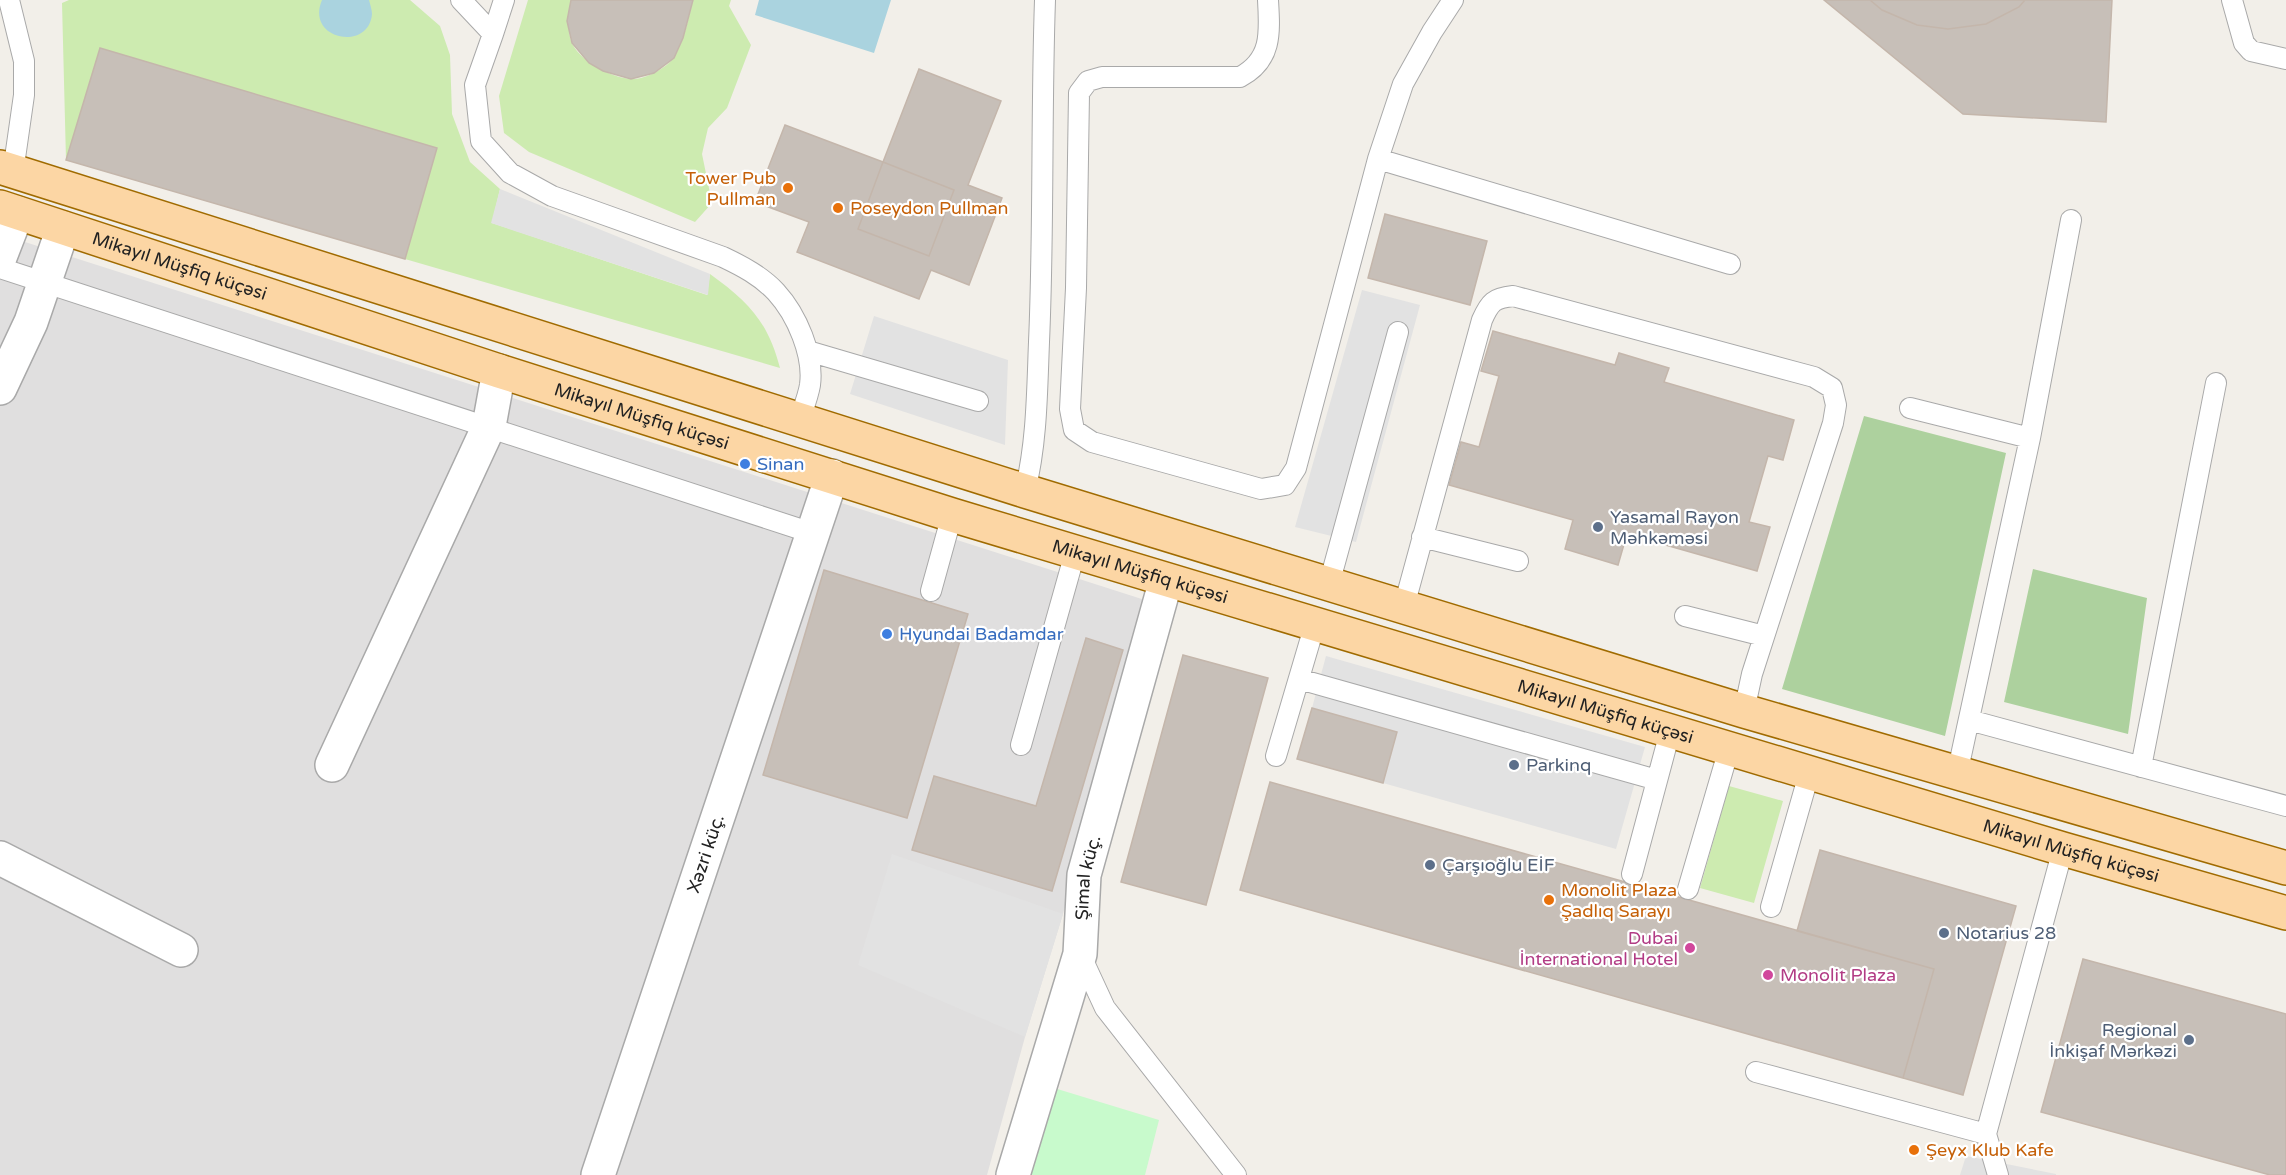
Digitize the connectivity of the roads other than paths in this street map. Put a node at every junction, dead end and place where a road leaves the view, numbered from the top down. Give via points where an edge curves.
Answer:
1 (9, 0) edge
2 (461, 0) edge
3 (504, 0) edge
4 (1045, 0) edge
5 (1268, 0) edge
6 (1453, 0) edge
7 (2232, 0) edge
8 (493, 34) junction
9 (2286, 59) edge
10 (1378, 159) junction
11 (7, 169) edge
12 (8, 210) edge
13 (2071, 220) dead end
14 (63, 228) junction
15 (0, 256) edge
16 (1730, 264) dead end
17 (0, 268) edge
18 (44, 283) junction
19 (1041, 286) junction
20 (1076, 288) junction
21 (1398, 332) dead end
22 (808, 351) junction
23 (500, 371) junction
24 (2216, 383) dead end
25 (0, 388) edge
26 (978, 401) dead end
27 (1910, 408) dead end
28 (799, 421) junction
29 (489, 426) junction
30 (2031, 438) junction
31 (832, 476) junction
32 (1025, 491) junction
33 (952, 515) junction
34 (812, 533) junction
35 (1422, 537) junction
36 (1075, 553) junction
37 (1518, 561) dead end
38 (1166, 580) junction
39 (1329, 584) junction
40 (931, 591) dead end
41 (1404, 606) junction
42 (1685, 616) dead end
43 (1315, 624) junction
44 (1764, 636) junction
45 (1299, 679) junction
46 (1744, 711) junction
47 (1969, 720) junction
48 (1670, 732) junction
49 (1021, 745) dead end
50 (1729, 749) junction
51 (1276, 756) dead end
52 (332, 765) dead end
53 (2141, 767) junction
54 (1809, 774) junction
55 (1957, 774) junction
56 (1657, 780) junction
57 (2286, 807) edge
58 (2063, 849) junction
59 (0, 858) edge
60 (2286, 868) edge
61 (1632, 874) dead end
62 (1688, 889) dead end
63 (1772, 907) dead end
64 (2286, 913) edge
65 (181, 950) dead end
66 (1080, 954) junction
67 (1756, 1072) dead end
68 (1986, 1134) junction
69 (598, 1175) edge
70 (1013, 1175) edge
71 (1236, 1175) edge
72 (1998, 1175) edge

1 - 11 lane via 24,61 24,96
2 - 8 lane
3 - 8 lane
4 - 19 lane
5 - 20 lane via 1267,46 1255,69 1240,77 1102,77 1088,81 1079,93
6 - 10 lane via 1403,84
7 - 9 lane via 2244,43 2251,51
8 - 22 lane via 475,85 481,141 510,173 552,196 750,270 776,292
10 - 16 lane
10 - 20 lane via 1296,468 1285,485 1261,489 1092,442 1074,430 1070,409
11 - 28 main road
12 - 14 main road, Mikayıl Müşfiq küçəsi
12 - 15 street
13 - 30 lane
14 - 18 street
14 - 23 main road, Mikayıl Müşfiq küçəsi
17 - 18 lane
18 - 25 street
18 - 29 lane
19 - 20 lane
19 - 32 lane via 1035,432
21 - 39 lane
22 - 26 lane
22 - 28 lane via 810,385
23 - 29 street
23 - 31 main road, Mikayıl Müşfiq küçəsi
24 - 53 lane
27 - 30 lane
28 - 32 main road
29 - 34 lane
29 - 52 street
30 - 47 lane
31 - 33 main road, Mikayıl Müşfiq küçəsi
31 - 34 street, Xəzri küç.
32 - 39 main road
33 - 36 main road, Mikayıl Müşfiq küçəsi
33 - 40 lane
34 - 69 street, Xəzri küç.
35 - 37 lane
35 - 41 lane
35 - 44 lane via 1482,320 1487,307 1498,298 1513,296 1814,376 1832,388 1836,405 1833,423
36 - 38 main road, Mikayıl Müşfiq küçəsi
36 - 49 lane
38 - 43 main road, Mikayıl Müşfiq küçəsi
38 - 66 street, Şimal küç. via 1084,875
39 - 41 main road
41 - 46 main road
42 - 44 lane
43 - 45 lane
43 - 48 main road, Mikayıl Müşfiq küçəsi
44 - 46 lane
45 - 51 lane
45 - 56 lane
46 - 55 main road
47 - 53 lane
47 - 55 lane
48 - 50 main road, Mikayıl Müşfiq küçəsi
48 - 56 lane
50 - 54 main road, Mikayıl Müşfiq küçəsi
50 - 62 lane
53 - 57 lane
54 - 58 main road, Mikayıl Müşfiq küçəsi
54 - 63 lane
55 - 60 main road
56 - 61 lane
58 - 64 main road, Mikayıl Müşfiq küçəsi
58 - 68 lane
59 - 65 street
66 - 70 street, Şimal küç.
66 - 71 lane via 1105,1008
67 - 68 lane
68 - 72 lane

